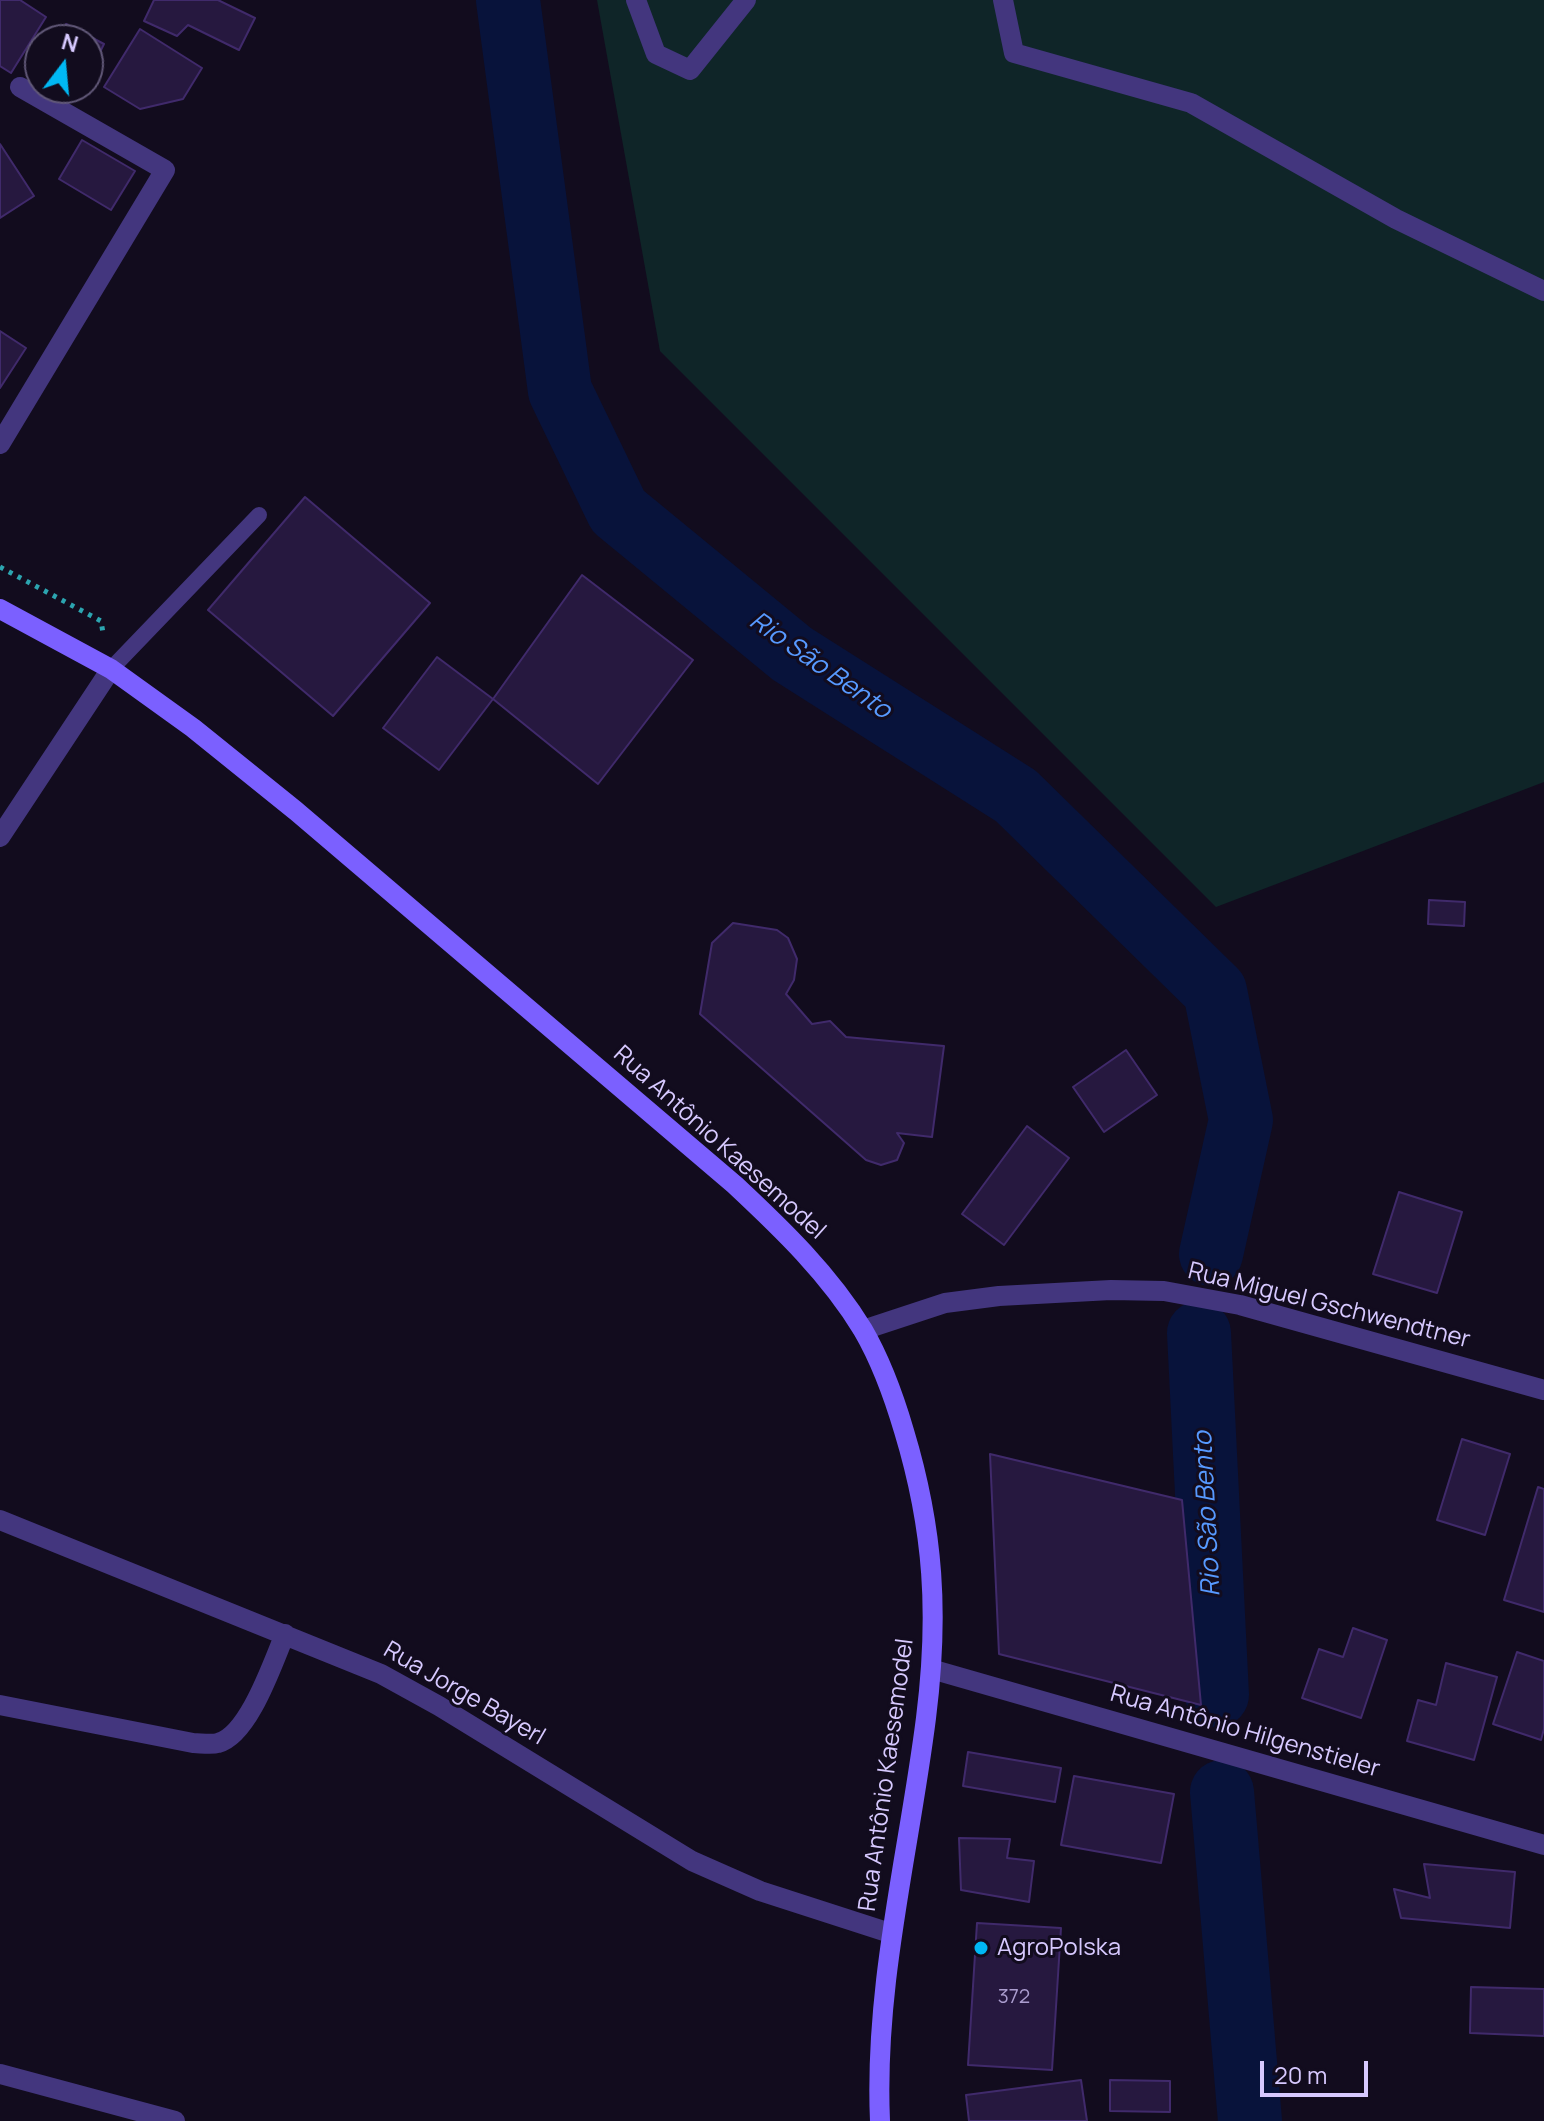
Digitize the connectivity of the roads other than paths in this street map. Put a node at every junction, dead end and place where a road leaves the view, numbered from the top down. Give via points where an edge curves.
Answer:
1 (636, 0) edge
2 (746, 0) edge
3 (1003, 0) edge
4 (20, 87) dead end
5 (1544, 291) edge
6 (0, 444) edge
7 (259, 515) dead end
8 (0, 609) edge
9 (111, 669) junction
10 (0, 837) edge
11 (863, 1330) junction
12 (1544, 1390) edge
13 (0, 1520) edge
14 (285, 1634) junction
15 (931, 1669) junction
16 (0, 1705) edge
17 (1544, 1845) edge
18 (890, 1933) junction
19 (0, 2074) edge
20 (175, 2121) edge
21 (880, 2121) edge

1 - 2 street via 656,54 690,70
3 - 5 street via 1014,53 1191,103 1396,219
4 - 6 street via 165,170
7 - 9 lane
8 - 9 main road, Rua Antônio Kaesemodel
9 - 10 street
9 - 11 main road, Rua Antônio Kaesemodel via 296,811 735,1185 822,1272
11 - 12 street, Rua Miguel Gschwendtner via 959,1301 1164,1291 1240,1305
11 - 15 main road, Rua Antônio Kaesemodel via 898,1410 924,1508 935,1606
13 - 14 street, Rua Jorge Bayerl
14 - 16 street via 238,1731 219,1743 193,1743
14 - 18 street, Rua Jorge Bayerl via 381,1674 439,1706 723,1877
15 - 17 street, Rua Antônio Hilgenstieler
15 - 18 main road, Rua Antônio Kaesemodel
18 - 21 main road, Rua Antônio Kaesemodel via 878,2072
19 - 20 street

